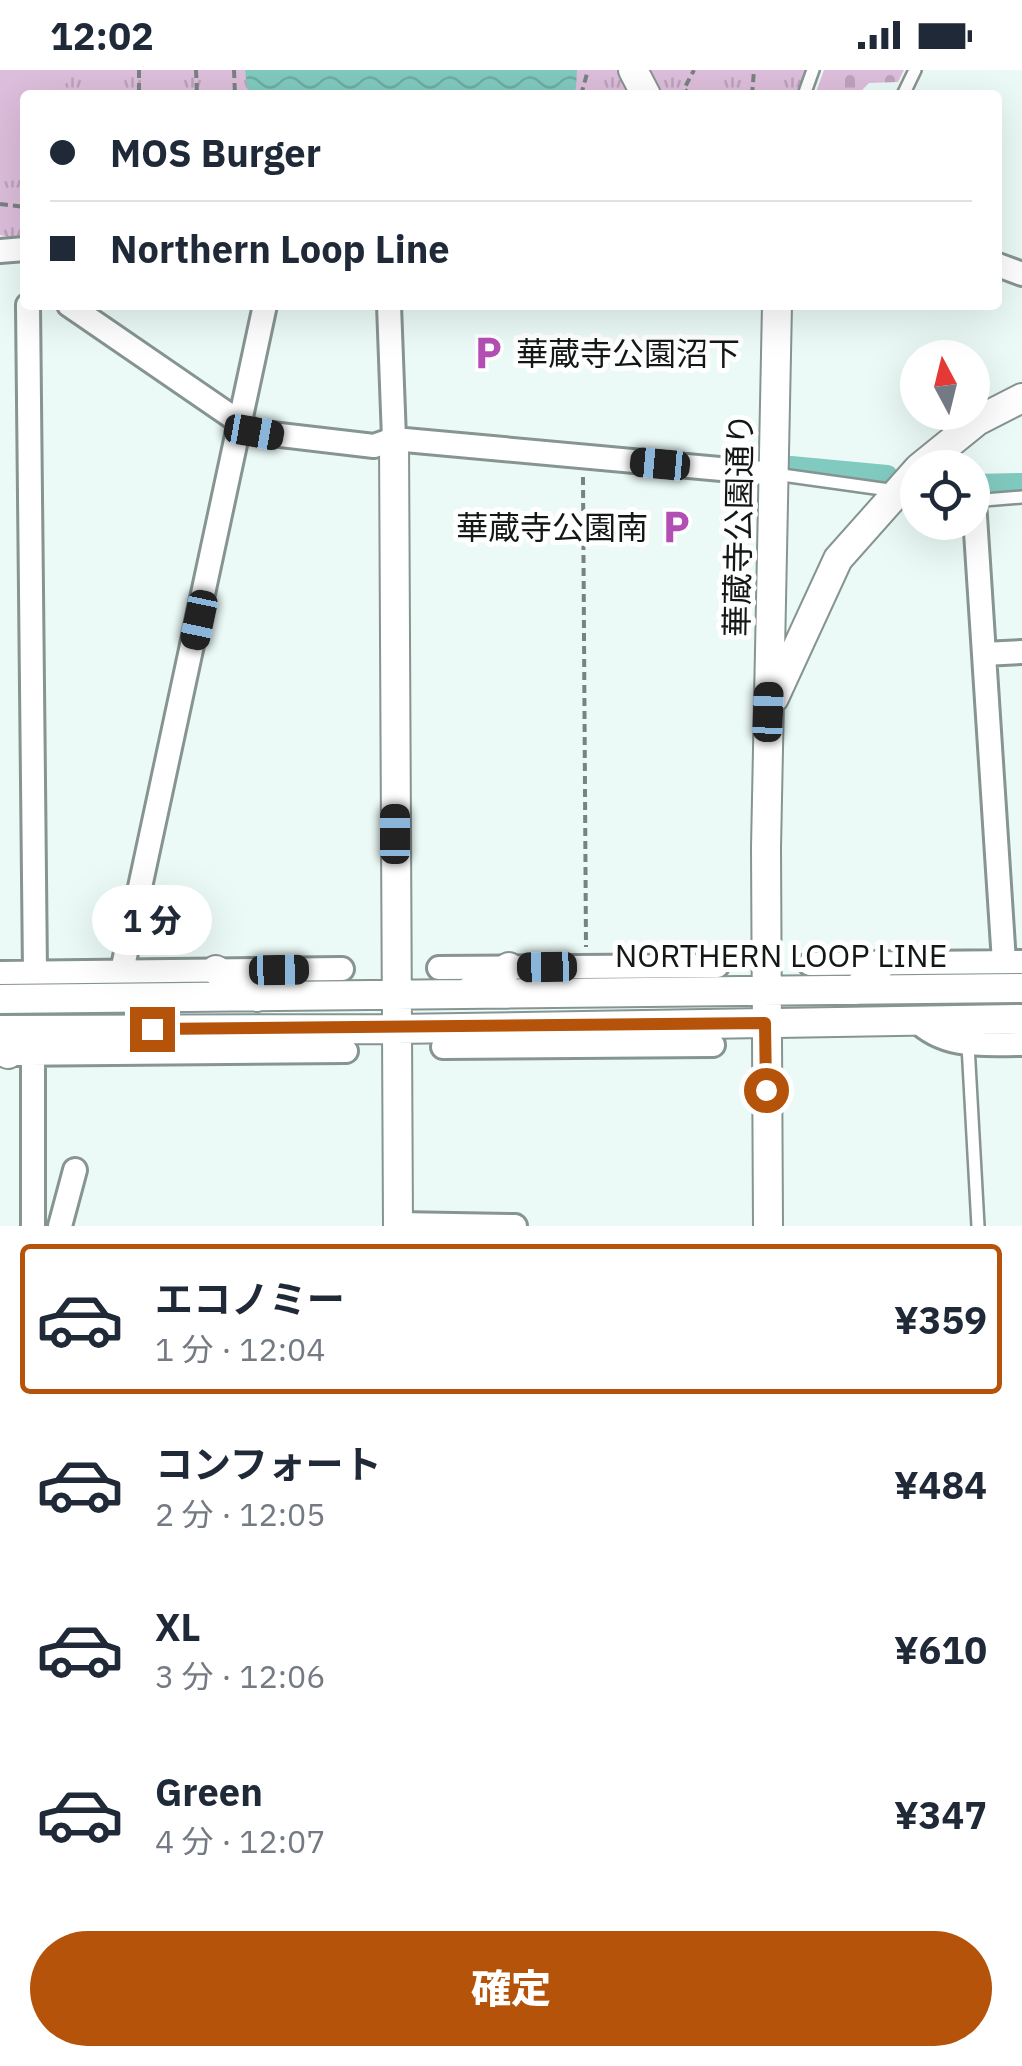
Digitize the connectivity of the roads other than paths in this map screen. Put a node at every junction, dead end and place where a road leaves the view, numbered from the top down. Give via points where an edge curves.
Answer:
1 (28, 310) edge
2 (76, 310) edge
3 (264, 310) edge
4 (388, 310) edge
5 (776, 310) edge
6 (1022, 398) edge
7 (242, 426) junction
8 (394, 439) junction
9 (941, 450) edge
10 (775, 474) junction
11 (900, 492) edge
12 (1022, 497) edge
13 (900, 499) edge
14 (990, 500) edge
15 (976, 540) edge
16 (1022, 652) edge
17 (984, 654) junction
18 (768, 712) junction
19 (1013, 962) edge
20 (810, 964) dead end
21 (881, 964) junction
22 (586, 966) junction
23 (717, 966) dead end
24 (508, 967) junction
25 (439, 968) dead end
26 (342, 969) dead end
27 (216, 970) junction
28 (0, 972) edge
29 (35, 972) junction
30 (122, 972) junction
31 (1022, 988) edge
32 (766, 990) junction
33 (856, 990) junction
34 (614, 991) junction
35 (395, 992) junction
36 (469, 992) junction
37 (257, 997) junction
38 (0, 999) edge
39 (1022, 1019) edge
40 (916, 1020) junction
41 (765, 1023) junction
42 (670, 1024) junction
43 (533, 1026) junction
44 (308, 1029) junction
45 (396, 1029) junction
46 (968, 1044) junction
47 (1022, 1044) edge
48 (642, 1045) junction
49 (713, 1045) dead end
50 (560, 1046) junction
51 (443, 1047) dead end
52 (8, 1048) edge
53 (346, 1050) dead end
54 (280, 1051) junction
55 (75, 1170) dead end
56 (398, 1225) edge
57 (33, 1226) edge
58 (60, 1226) edge
59 (515, 1226) edge
60 (768, 1226) edge
61 (978, 1226) edge

1 - 29 street
2 - 7 street
3 - 7 street
4 - 8 street
5 - 10 street, 華蔵寺公園通り
6 - 9 street
7 - 8 street via 374,446
7 - 30 street
8 - 10 street
8 - 35 street
10 - 11 lane
10 - 18 street, 華蔵寺公園通り
12 - 14 lane
13 - 18 street via 838,559
15 - 17 street
16 - 17 street
17 - 19 street
18 - 32 street, 華蔵寺公園通り
19 - 21 street
20 - 21 street
21 - 33 street
22 - 23 street
22 - 24 street
22 - 34 street
24 - 25 street
24 - 36 street
26 - 27 street
27 - 30 street
27 - 37 street
28 - 29 street
29 - 30 street
31 - 33 street, NORTHERN LOOP LINE
32 - 33 street, NORTHERN LOOP LINE
32 - 34 street, NORTHERN LOOP LINE
32 - 41 street, 華蔵寺公園通り
34 - 36 street, NORTHERN LOOP LINE
35 - 36 street, NORTHERN LOOP LINE
35 - 37 street, NORTHERN LOOP LINE
35 - 45 street
37 - 38 street, NORTHERN LOOP LINE
39 - 40 street, NORTHERN LOOP LINE
40 - 41 street, NORTHERN LOOP LINE
40 - 46 street via 927,1031
41 - 42 street, NORTHERN LOOP LINE
41 - 60 street, 華蔵寺公園通り
42 - 43 street, NORTHERN LOOP LINE
42 - 48 street
43 - 45 street, NORTHERN LOOP LINE
43 - 50 street
44 - 45 street, NORTHERN LOOP LINE
44 - 52 street, NORTHERN LOOP LINE
44 - 54 street
45 - 56 street
46 - 47 street
46 - 61 lane
48 - 49 street
48 - 50 street
50 - 51 street
52 - 54 street
52 - 57 street
53 - 54 street
55 - 58 street
56 - 59 street

